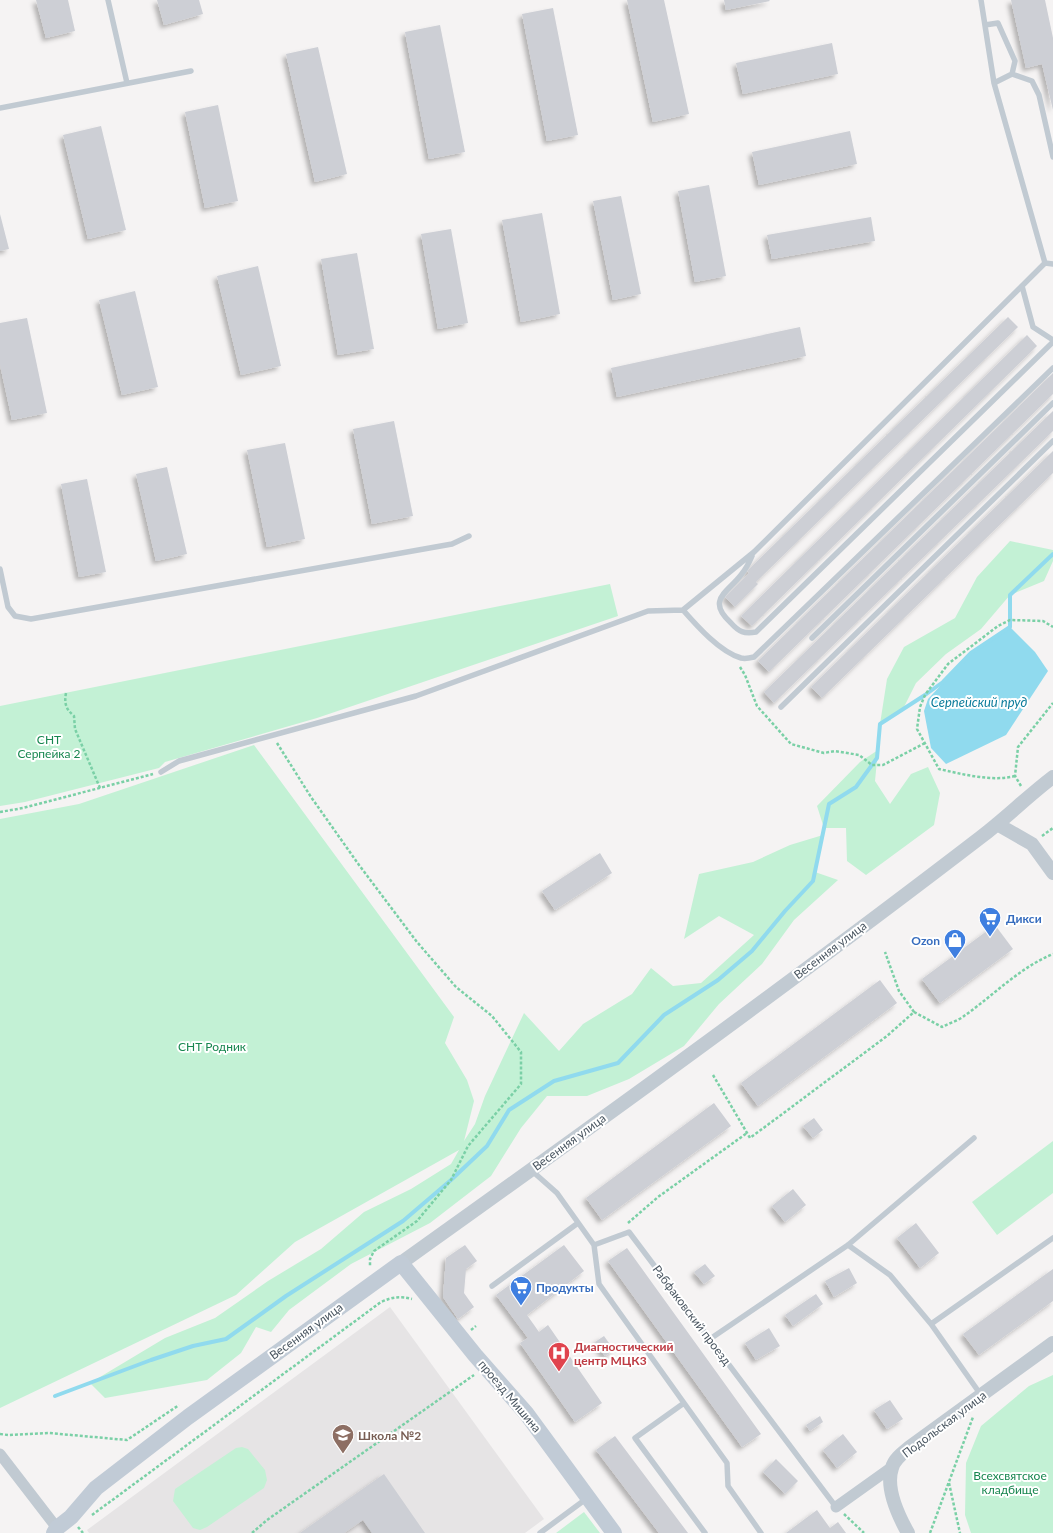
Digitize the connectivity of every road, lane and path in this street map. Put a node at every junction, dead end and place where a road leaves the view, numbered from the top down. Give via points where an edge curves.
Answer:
1 (108, 0) edge
2 (981, 0) edge
3 (985, 25) junction
4 (191, 71) dead end
5 (1012, 74) junction
6 (127, 83) junction
7 (994, 83) junction
8 (0, 108) edge
9 (1053, 157) edge
10 (1045, 263) junction
11 (1053, 264) edge
12 (1022, 286) junction
13 (1053, 341) edge
14 (1053, 368) edge
15 (1053, 403) edge
16 (1053, 441) edge
17 (469, 536) dead end
18 (754, 552) junction
19 (0, 569) edge
20 (683, 610) junction
21 (1053, 627) edge
22 (812, 638) dead end
23 (732, 654) junction
24 (66, 692) dead end
25 (1053, 703) edge
26 (781, 707) dead end
27 (273, 736) junction
28 (925, 743) junction
29 (161, 772) joint
30 (1015, 776) junction
31 (1053, 777) edge
32 (100, 788) junction
33 (1027, 798) junction
34 (0, 812) edge
35 (997, 824) junction
36 (1053, 873) edge
37 (885, 952) dead end
38 (1053, 954) edge
39 (914, 1012) junction
40 (713, 1075) dead end
41 (747, 1133) junction
42 (974, 1138) dead end
43 (531, 1170) junction
44 (578, 1223) junction
45 (625, 1226) dead end
46 (1053, 1238) edge
47 (848, 1244) junction
48 (594, 1245) junction
49 (401, 1263) junction
50 (370, 1267) dead end
51 (492, 1286) dead end
52 (417, 1302) dead end
53 (931, 1324) junction
54 (476, 1326) dead end
55 (461, 1337) junction
56 (710, 1339) junction
57 (1053, 1343) edge
58 (485, 1367) junction
59 (981, 1395) junction
60 (684, 1403) junction
61 (0, 1434) edge
62 (127, 1440) dead end
63 (0, 1454) edge
64 (892, 1467) junction
65 (949, 1481) junction
66 (588, 1497) junction
67 (836, 1507) junction
68 (90, 1517) dead end
69 (60, 1531) edge
70 (252, 1533) edge
71 (540, 1533) edge
72 (614, 1533) edge
73 (705, 1533) edge
74 (761, 1533) edge
75 (864, 1533) edge
76 (908, 1533) edge
77 (930, 1533) edge
78 (960, 1533) edge

1 - 6 lane
2 - 3 lane
3 - 5 lane via 998,23 1015,61
3 - 7 lane
4 - 6 lane
5 - 7 lane
5 - 9 lane via 1032,81 1039,96
6 - 8 lane
7 - 10 lane
10 - 11 lane
10 - 12 lane
12 - 13 lane via 1033,327
12 - 18 lane
13 - 18 lane via 756,632 746,633 737,629 723,616 720,604 721,596 741,575
14 - 23 lane via 754,657 743,658
15 - 22 lane
16 - 26 lane
17 - 19 lane via 452,544 31,619 15,616 8,607
18 - 20 lane
20 - 23 lane
20 - 27 lane via 648,610 416,696
21 - 28 path via 1043,621 1010,620 998,626 948,664 920,707 917,729
23 - 28 path via 746,675 757,706 792,744 824,753 859,755 872,765 883,765
24 - 32 path via 64,701 67,710 74,716 76,730
25 - 30 path via 1018,747
27 - 29 lane via 179,761
27 - 50 path via 359,865 417,942 456,987 492,1016 521,1052 521,1084 468,1146 451,1180 417,1221 374,1251
28 - 30 path via 939,769 976,777
29 - 32 path
30 - 33 path
31 - 33 street, Весенняя улица
32 - 34 path
33 - 35 street, Весенняя улица
35 - 36 street via 1032,844
35 - 43 street, Весенняя улица via 822,957
37 - 39 path via 899,992
38 - 39 path via 1018,974 963,1017 942,1027
39 - 41 path via 887,1036 750,1138
40 - 41 path
41 - 45 path via 658,1197
42 - 47 lane
43 - 44 lane via 557,1193
43 - 49 street, Весенняя улица
44 - 48 lane
44 - 51 lane
46 - 53 lane
47 - 53 lane via 890,1275
47 - 56 lane
48 - 56 lane, Рабфаковский проезд via 629,1232
48 - 60 lane via 599,1284
49 - 55 main road, проезд Мишина
49 - 69 main road, Весенняя улица via 188,1417 96,1488
52 - 68 path via 392,1297 381,1302
53 - 59 lane
54 - 55 path
55 - 58 main road, проезд Мишина
56 - 67 lane, Рабфаковский проезд
57 - 59 street, Подольская улица
58 - 66 main road, проезд Мишина via 526,1412
58 - 70 path
59 - 64 street, Подольская улица via 910,1447
59 - 65 path
60 - 73 lane via 635,1438
60 - 74 lane via 727,1463 728,1486
61 - 62 path via 49,1433
63 - 69 street
64 - 67 street, Подольская улица
64 - 76 street via 890,1484
65 - 77 path
65 - 78 path
66 - 71 lane
66 - 72 main road, проезд Мишина
67 - 75 path

